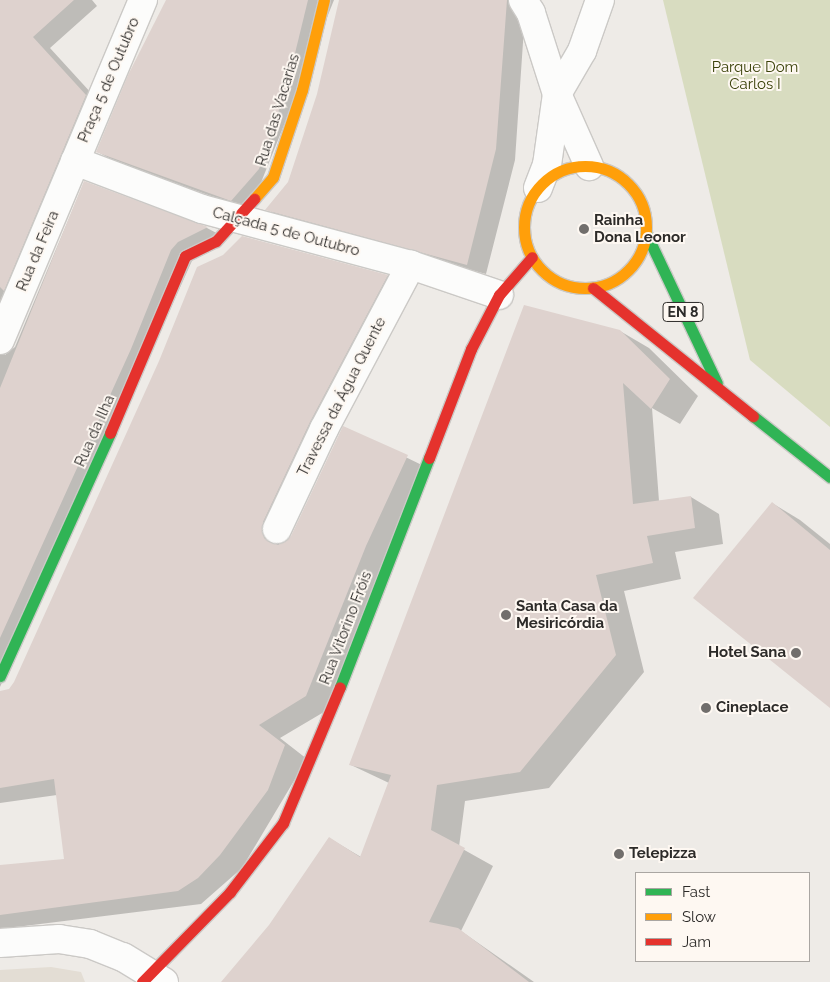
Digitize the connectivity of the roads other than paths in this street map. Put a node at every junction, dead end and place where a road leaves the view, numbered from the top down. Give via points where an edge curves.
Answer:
1 (143, 0) edge
2 (324, 0) edge
3 (600, 0) edge
4 (529, 4) edge
5 (557, 94) junction
6 (76, 161) junction
7 (589, 166) junction
8 (538, 188) junction
9 (237, 216) junction
10 (646, 233) junction
11 (532, 257) junction
12 (411, 265) junction
13 (593, 288) junction
14 (499, 295) junction
15 (6, 310) edge
16 (0, 340) edge
17 (720, 390) junction
18 (830, 477) edge
19 (277, 529) dead end
20 (0, 676) edge
21 (0, 943) edge
22 (153, 979) edge

1 - 6 street, Praça 5 de Outubro
2 - 9 main road, Rua das Vacarias via 302,90 273,177
3 - 5 street via 582,52
4 - 5 street
5 - 7 street
5 - 8 street via 546,165
6 - 9 street, Calçada 5 de Outubro via 202,210
6 - 15 street, Rua da Feira
7 - 8 main road, EN 8 via 570,168 552,176
7 - 10 main road, EN 8 via 619,176 632,187 646,216
8 - 11 main road, EN 8 via 524,222
9 - 12 street, Calçada 5 de Outubro
9 - 20 main road, Rua da Ilha via 216,241 185,256 145,355
10 - 13 main road, EN 8 via 640,253 629,270 612,282
10 - 17 main road, EN 8
11 - 13 main road, EN 8 via 547,275 558,281
11 - 14 main road, Rua Vitorino Fróis
12 - 14 street, Calçada 5 de Outubro
12 - 19 street, Travessa da Água Quente via 324,429
13 - 17 main road, EN 8
14 - 22 main road, Rua Vitorino Fróis via 471,349 311,763 283,823 230,892
15 - 16 street, Rua da Feira
17 - 18 main road, EN 8
21 - 22 street via 59,939 90,944 123,957

